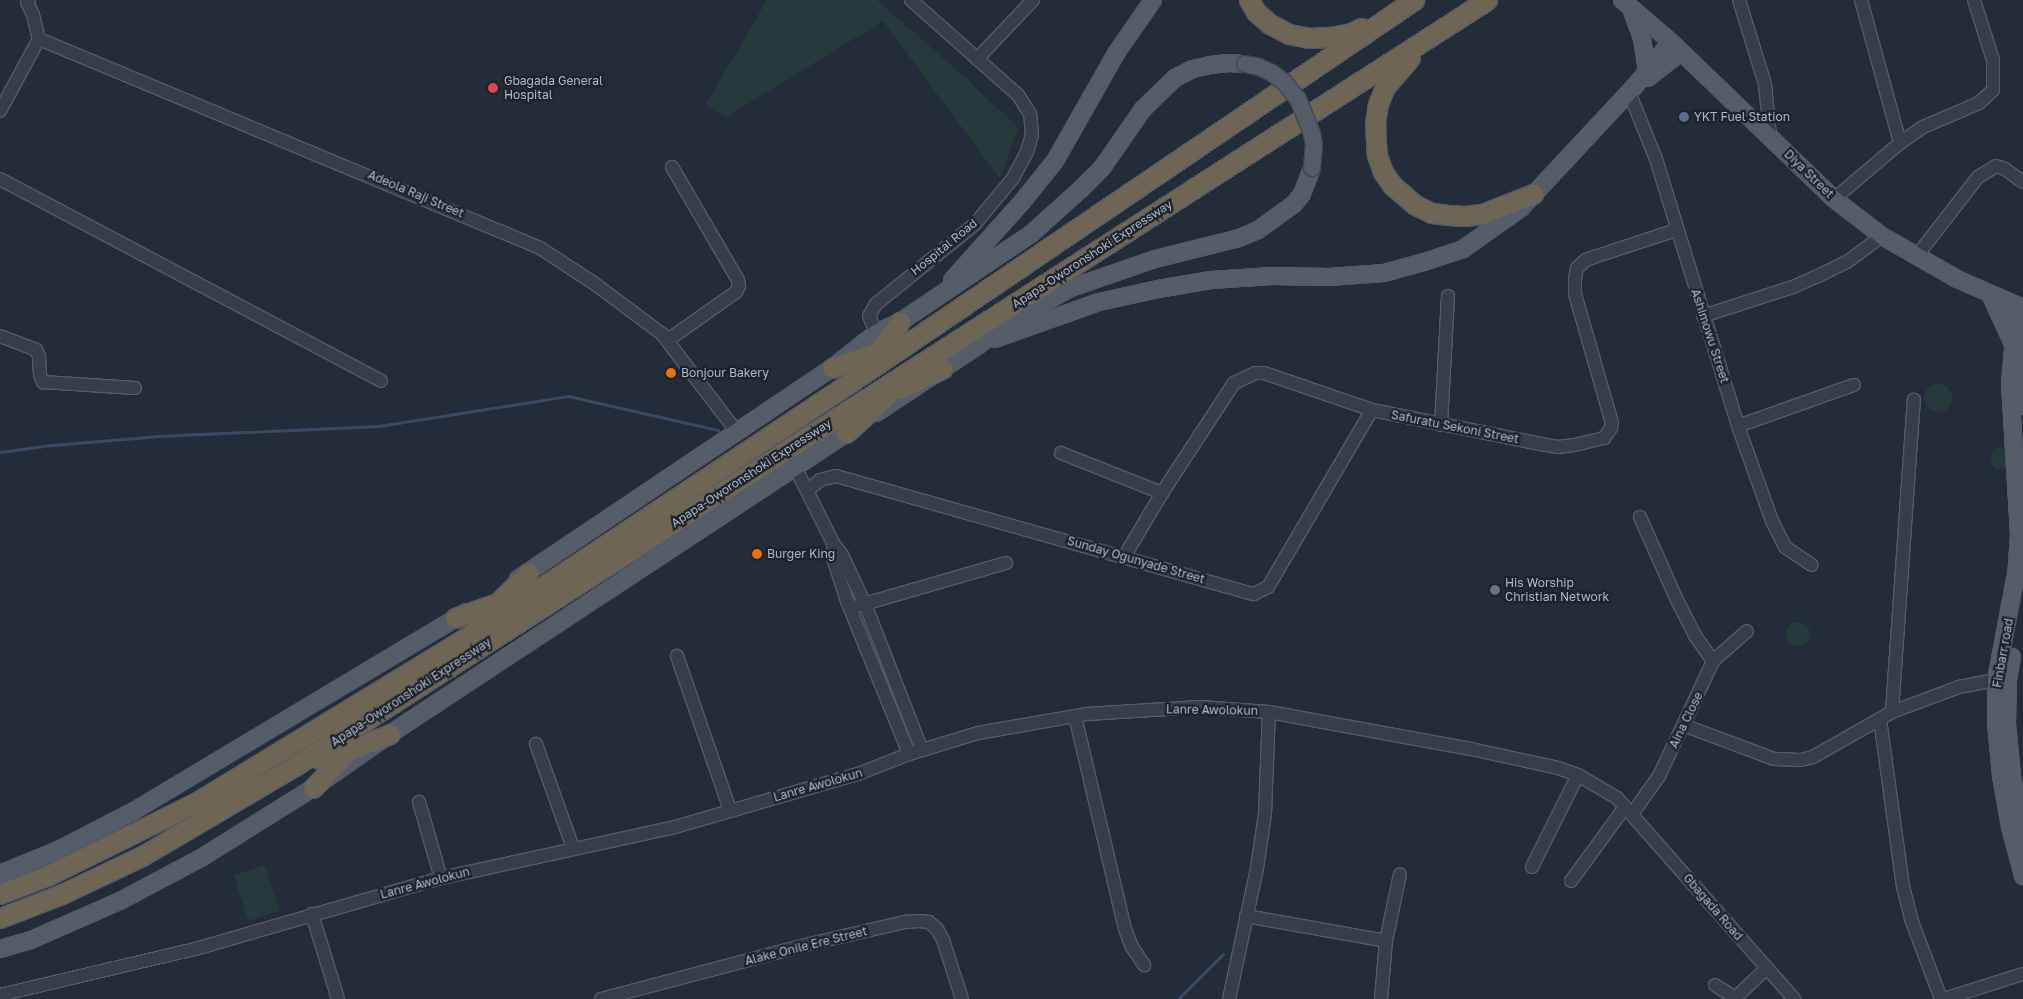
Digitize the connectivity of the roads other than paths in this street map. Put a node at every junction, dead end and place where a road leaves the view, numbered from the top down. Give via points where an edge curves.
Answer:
1 (911, 0) edge
2 (1033, 0) edge
3 (1153, 0) edge
4 (1249, 0) edge
5 (1410, 0) edge
6 (1414, 0) edge
7 (1487, 0) edge
8 (1739, 0) edge
9 (1861, 0) edge
10 (1974, 0) edge
11 (26, 1) edge
12 (1626, 4) edge
13 (1467, 13) junction
14 (39, 39) junction
15 (1676, 47) junction
16 (977, 59) junction
17 (1647, 69) junction
18 (1632, 90) junction
19 (0, 111) edge
20 (1770, 136) junction
21 (1900, 143) junction
22 (672, 167) dead end
23 (0, 178) edge
24 (2023, 182) edge
25 (1533, 194) junction
26 (1834, 199) junction
27 (1676, 230) junction
28 (1882, 236) junction
29 (1916, 257) junction
30 (1990, 294) junction
31 (1448, 296) dead end
32 (933, 299) junction
33 (2020, 307) edge
34 (1703, 316) junction
35 (900, 322) junction
36 (876, 334) junction
37 (0, 336) edge
38 (916, 338) junction
39 (668, 340) junction
40 (2012, 342) junction
41 (979, 345) junction
42 (878, 353) junction
43 (926, 361) junction
44 (832, 368) junction
45 (942, 369) junction
46 (2020, 372) edge
47 (381, 381) dead end
48 (848, 384) junction
49 (1854, 386) dead end
50 (134, 388) dead end
51 (889, 394) junction
52 (1914, 400) dead end
53 (2023, 406) edge
54 (1372, 410) junction
55 (1441, 425) junction
56 (840, 426) junction
57 (1738, 426) junction
58 (736, 432) junction
59 (1061, 453) dead end
60 (795, 467) junction
61 (807, 491) junction
62 (1162, 493) junction
63 (1640, 517) dead end
64 (833, 543) junction
65 (1124, 557) junction
66 (1006, 563) dead end
67 (1812, 565) dead end
68 (528, 573) junction
69 (540, 588) junction
70 (2023, 596) edge
71 (495, 603) junction
72 (865, 604) junction
73 (850, 608) junction
74 (455, 618) junction
75 (1747, 631) dead end
76 (464, 639) junction
77 (677, 656) dead end
78 (1713, 662) junction
79 (1996, 680) junction
80 (1268, 712) junction
81 (1892, 712) junction
82 (375, 716) junction
83 (1075, 716) junction
84 (1880, 719) junction
85 (1683, 725) junction
86 (390, 734) junction
87 (536, 744) dead end
88 (350, 750) junction
89 (922, 750) junction
90 (909, 754) junction
91 (298, 764) junction
92 (1578, 775) junction
93 (313, 788) junction
94 (419, 802) dead end
95 (730, 810) junction
96 (1628, 811) junction
97 (2023, 830) edge
98 (573, 848) junction
99 (1532, 867) dead end
100 (0, 874) edge
101 (1400, 874) dead end
102 (2023, 876) edge
103 (441, 878) junction
104 (1571, 881) dead end
105 (0, 894) edge
106 (312, 914) junction
107 (1246, 916) junction
108 (0, 918) edge
109 (1386, 941) junction
110 (0, 949) edge
111 (1144, 965) dead end
112 (1767, 968) junction
113 (2023, 974) edge
114 (1715, 985) dead end
115 (0, 995) edge
116 (338, 999) edge
117 (601, 999) edge
118 (962, 999) edge
119 (1229, 999) edge
120 (1381, 999) edge
121 (1794, 999) edge
122 (1943, 999) edge

1 - 16 street, Hospital Road
2 - 16 street
3 - 32 main road via 1117,52 1055,161 981,250
4 - 5 highway via 1256,12 1270,24 1290,34 1309,38 1351,33
6 - 38 highway, Apapa-Oworonshoki Expressway
7 - 13 highway, Apapa-Oworonshoki Expressway
8 - 20 street via 1764,84
9 - 21 street
10 - 21 street via 1993,60 1993,90 1979,103 1923,127
11 - 14 street
12 - 15 main road, Diya Street
12 - 17 main road via 1642,38
13 - 25 highway via 1407,60 1384,87 1375,122 1377,155 1383,172 1402,196 1432,213 1482,214
13 - 43 highway, Apapa-Oworonshoki Expressway
14 - 19 street
14 - 39 street, Adeola Raji Street via 540,248 596,284
15 - 17 main road
15 - 18 main road
15 - 20 main road, Diya Street
16 - 36 street, Hospital Road via 1026,106 1033,123 1027,152 1013,178 975,224 876,304 869,316
17 - 18 main road
18 - 25 main road
18 - 27 street, Ashimowu Street
20 - 26 main road, Diya Street
21 - 26 street
22 - 39 street via 739,286 736,292
23 - 47 street
24 - 29 street via 1996,166 1978,177
25 - 41 main road via 1521,208 1463,249 1384,273 1212,280 1158,289 1099,302
26 - 28 main road, Diya Street
27 - 34 street, Ashimowu Street
27 - 55 street, Safuratu Sekoni Street via 1586,260 1577,268 1575,294 1612,423 1604,438 1558,447
28 - 29 main road, Diya Street
28 - 34 street via 1847,262 1818,276
29 - 30 main road, Diya Street
30 - 33 main road, Diya Street
30 - 40 main road
31 - 55 street
32 - 35 main road
32 - 41 main road, bridge via 999,258 1060,208 1102,168 1143,109 1170,83 1192,70 1229,63 1259,67 1272,73 1298,99 1314,145 1312,168 1302,194 1294,204 1258,230 1239,238 1155,258 1071,288 1006,324
33 - 40 main road
34 - 57 street, Ashimowu Street
35 - 36 main road
35 - 42 highway
36 - 44 main road
37 - 50 street via 36,350 43,382
38 - 42 highway
38 - 48 highway, Apapa-Oworonshoki Expressway
39 - 58 street, Adeola Raji Street
40 - 46 main road
41 - 45 main road, Apapa-Oworonshoki Expressway
42 - 44 highway
42 - 48 highway
43 - 51 highway
43 - 56 highway, Apapa-Oworonshoki Expressway
44 - 58 main road
45 - 51 highway
45 - 56 main road, Apapa-Oworonshoki Expressway
46 - 53 main road
46 - 79 main road, Finbarr road via 2016,574
48 - 69 highway, Apapa-Oworonshoki Expressway
49 - 57 street
51 - 56 highway
52 - 81 street
54 - 55 street, Safuratu Sekoni Street
54 - 62 street, Safuratu Sekoni Street via 1264,373 1243,377 1234,383
54 - 65 street, Sunday Ogunyade Street via 1268,587 1262,592 1254,594
56 - 60 main road, Apapa-Oworonshoki Expressway
56 - 82 highway, Apapa-Oworonshoki Expressway
57 - 67 street, Ashimowu Street via 1772,521 1785,547
58 - 68 main road
59 - 62 street
60 - 61 street
60 - 86 main road, Apapa-Oworonshoki Expressway
61 - 64 street
61 - 65 street, Sunday Ogunyade Street via 820,480 836,476
62 - 65 street, Safuratu Sekoni Street
63 - 78 street via 1681,609
64 - 72 street
64 - 73 street via 833,558
66 - 72 street
68 - 71 highway
68 - 74 main road
69 - 71 highway
69 - 76 highway, Apapa-Oworonshoki Expressway
70 - 97 main road, Finbarr road via 2008,680 2007,723 2012,776
71 - 74 highway
71 - 76 highway
72 - 73 street
72 - 89 street
73 - 90 street
74 - 100 main road via 132,812 60,849
75 - 78 street, Aina Close
76 - 105 highway, Apapa-Oworonshoki Expressway via 197,802 49,875
77 - 95 street
78 - 85 street, Aina Close
79 - 81 street via 1950,690
79 - 102 main road, Finbarr road via 2001,776
80 - 83 street, Lanre Awolokun via 1147,709
80 - 92 street, Lanre Awolokun via 1471,749
80 - 107 street via 1265,814
81 - 84 street
82 - 88 highway
82 - 91 highway, Apapa-Oworonshoki Expressway
83 - 89 street, Lanre Awolokun via 978,734
83 - 111 street via 1125,929
84 - 85 street via 1813,757 1801,760 1774,759
84 - 122 street via 1903,886 1912,919
85 - 96 street, Aina Close via 1659,776
86 - 88 highway
86 - 93 main road, Apapa-Oworonshoki Expressway
87 - 98 street
88 - 91 highway
88 - 93 highway
89 - 90 street, Lanre Awolokun
90 - 95 street, Lanre Awolokun via 858,774
91 - 108 highway, Apapa-Oworonshoki Expressway via 142,856 62,894
92 - 96 street, Lanre Awolokun via 1617,798
92 - 99 street
93 - 110 main road, Apapa-Oworonshoki Expressway via 201,858 120,901 30,940
94 - 103 street
95 - 98 street, Lanre Awolokun via 675,827
96 - 104 street, Aina Close
96 - 112 street, Gbagada Road
98 - 103 street, Lanre Awolokun
101 - 109 street
103 - 106 street, Lanre Awolokun
106 - 115 street, Lanre Awolokun via 195,949
106 - 116 street
107 - 109 street
107 - 119 street
109 - 120 street
112 - 114 street via 1736,998
112 - 121 street, Gbagada Road
113 - 122 street
117 - 118 street, Alake Onile Ere Street via 804,945 919,921 929,922 937,929

